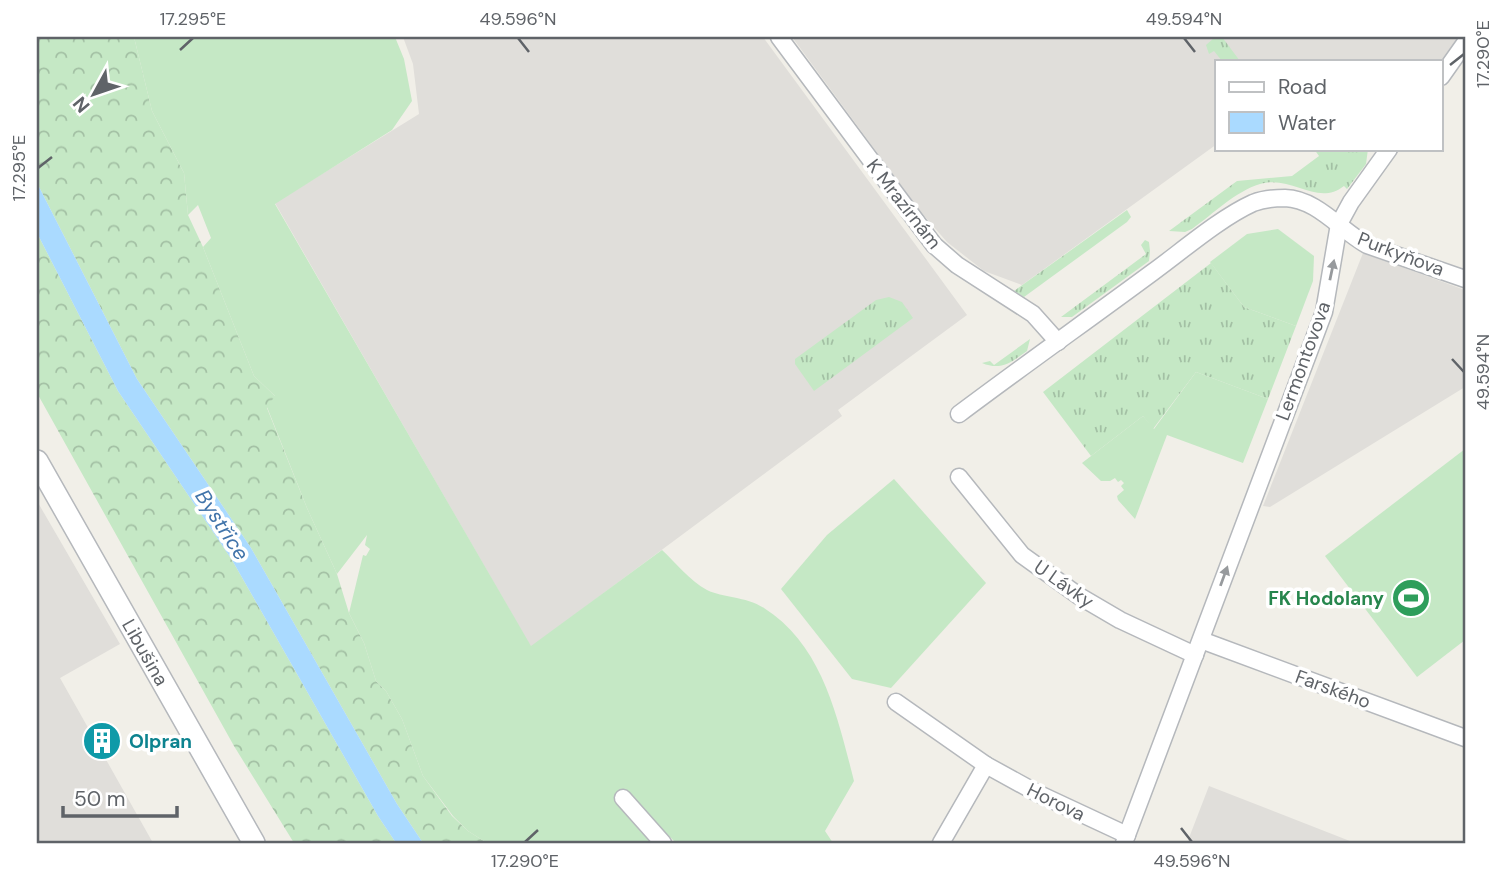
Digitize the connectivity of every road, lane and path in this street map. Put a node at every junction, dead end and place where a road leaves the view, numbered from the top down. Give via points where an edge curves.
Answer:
1 (779, 37) edge
2 (1465, 43) edge
3 (1442, 76) edge
4 (1388, 150) edge
5 (1339, 224) junction
6 (1465, 279) edge
7 (1058, 342) junction
8 (959, 414) dead end
9 (37, 461) edge
10 (959, 477) dead end
11 (1198, 648) junction
12 (897, 702) dead end
13 (1465, 738) edge
14 (986, 765) junction
15 (623, 798) dead end
16 (1126, 839) edge
17 (254, 843) edge
18 (663, 843) edge
19 (941, 843) edge

1 - 7 street, K Mrazírnám via 934,245 1033,314
2 - 3 street
4 - 5 street
5 - 6 street, Purkyňova via 1367,245
5 - 7 street via 1288,198 1255,202
11 -> 5 street, Lermontovova via 1324,312
7 - 8 street
9 - 17 street, Libušina
10 - 11 street, U Lávky via 1022,555 1079,596 1127,625
11 - 13 street, Farského
11 - 16 street, Lermontovova
12 - 14 street, Horova
14 - 16 street, Horova
14 - 19 street
15 - 18 street

